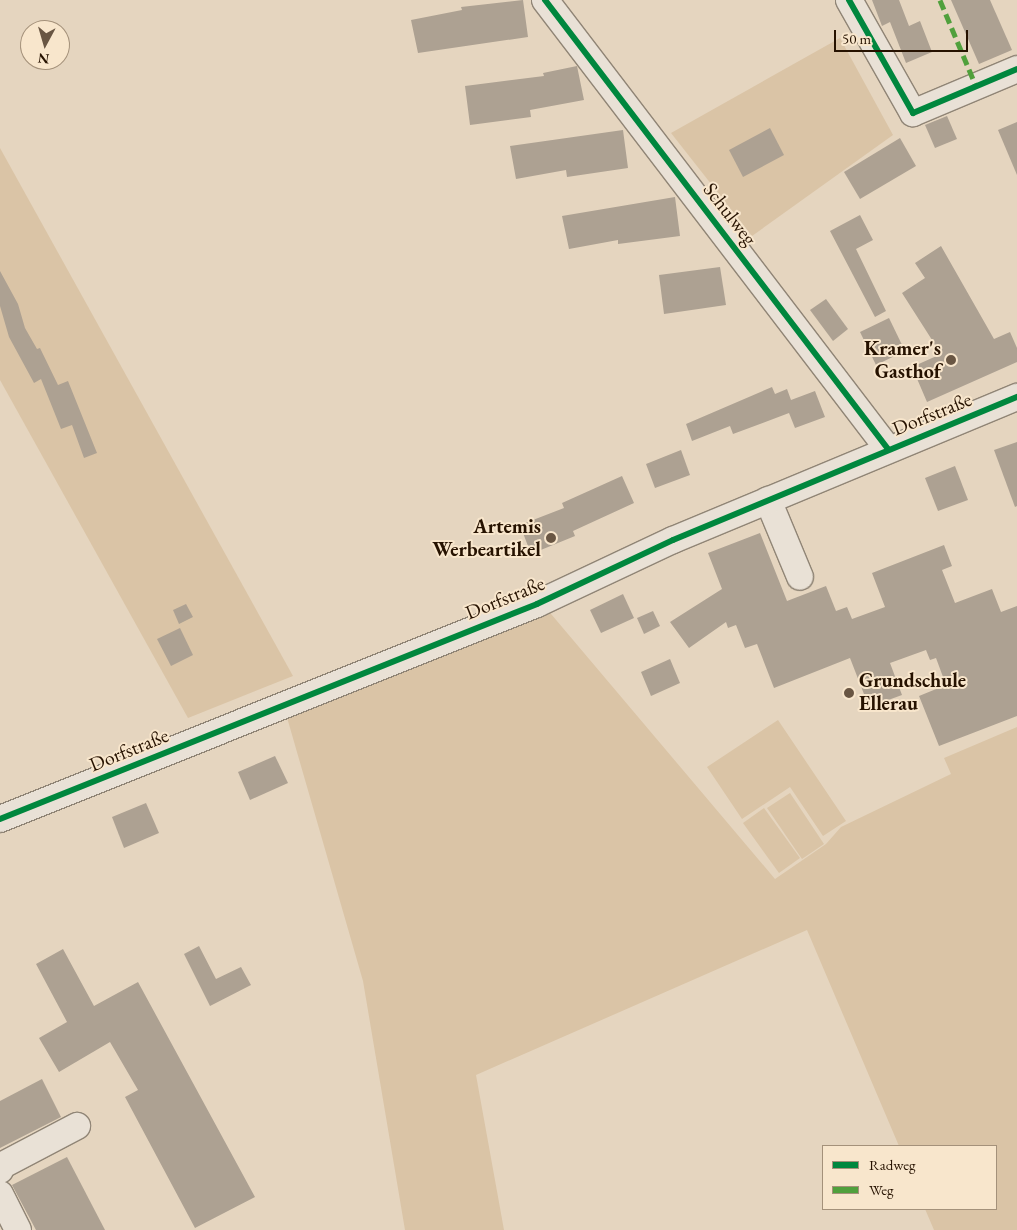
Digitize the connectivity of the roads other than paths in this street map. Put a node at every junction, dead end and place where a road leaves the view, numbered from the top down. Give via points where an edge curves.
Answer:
1 (545, 0) edge
2 (849, 0) edge
3 (1017, 69) edge
4 (1017, 396) edge
5 (888, 449) junction
6 (768, 500) junction
7 (800, 577) dead end
8 (0, 819) edge
9 (77, 1126) dead end
10 (0, 1170) edge
11 (0, 1194) edge
12 (18, 1230) edge

1 - 5 street, Schulweg
2 - 3 street via 913,113
4 - 5 street, Dorfstraße
5 - 6 street, Dorfstraße
6 - 7 street
6 - 8 street, Dorfstraße via 673,540 537,604
9 - 10 street via 1,1166
11 - 12 street

